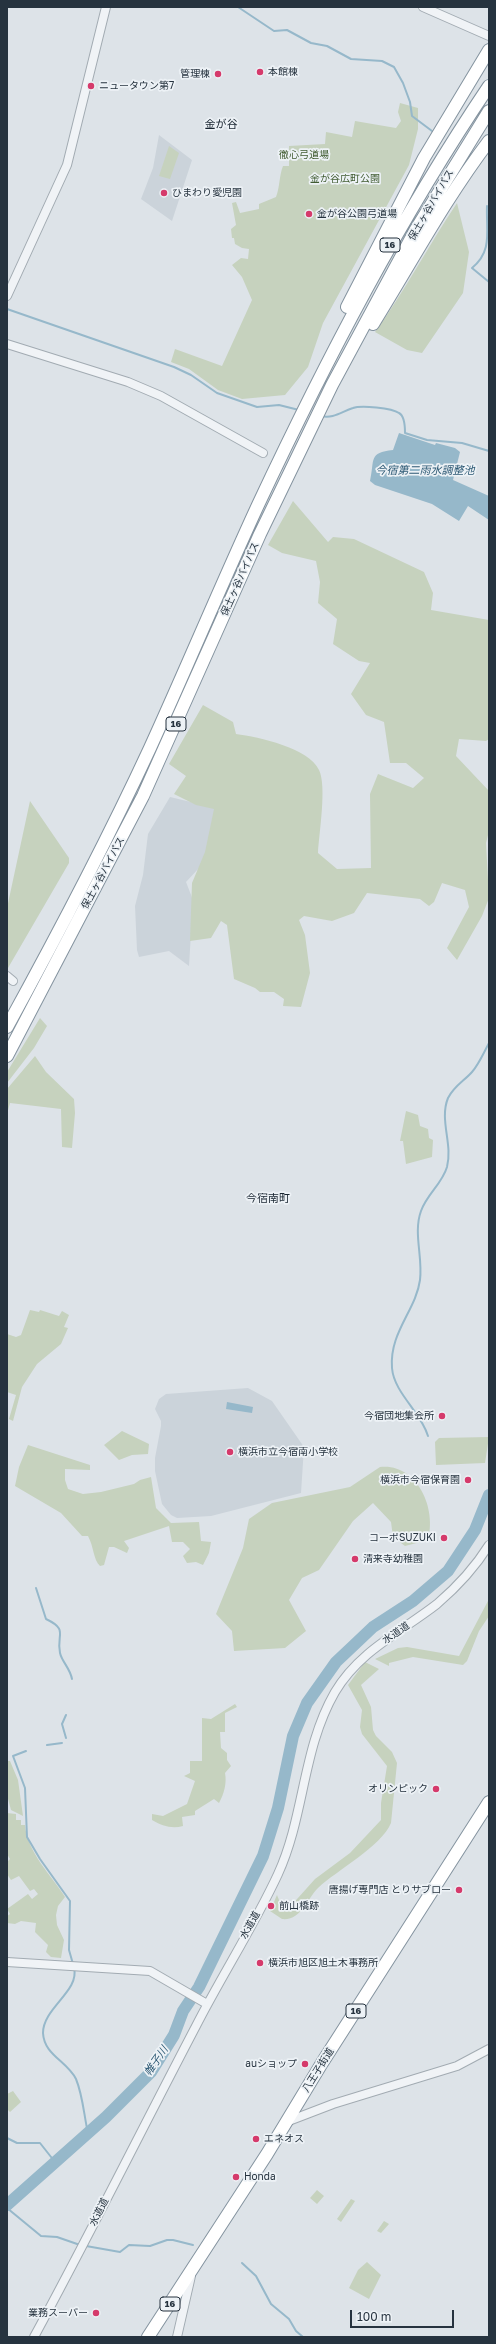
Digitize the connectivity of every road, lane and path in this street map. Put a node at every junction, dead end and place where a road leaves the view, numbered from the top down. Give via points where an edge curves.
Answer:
1 (106, 7) edge
2 (423, 7) edge
3 (489, 36) edge
4 (489, 50) edge
5 (489, 86) edge
6 (489, 111) edge
7 (489, 141) edge
8 (7, 296) edge
9 (7, 344) edge
10 (332, 385) junction
11 (303, 412) junction
12 (264, 453) dead end
13 (7, 1027) edge
14 (7, 1056) edge
15 (489, 1545) edge
16 (489, 1802) edge
17 (7, 1962) edge
18 (207, 2004) junction
19 (489, 2049) edge
20 (286, 2123) junction
21 (192, 2271) junction
22 (34, 2337) edge
23 (148, 2337) edge
24 (177, 2337) edge

1 - 8 street via 67,166
2 - 3 street
4 - 11 highway via 424,158 377,247 342,318
5 - 11 highway, 保土ヶ谷バイパス / 16 via 460,128 390,246
6 - 10 highway, 保土ヶ谷バイパス / 16 via 415,231
7 - 10 highway via 430,227 404,275
9 - 12 street via 128,382 161,396
10 - 14 highway, 保土ヶ谷バイパス / 16 via 260,534 143,796
11 - 13 highway, 保土ヶ谷バイパス / 16 via 143,763
15 - 18 street, 水道道 via 464,1581 436,1605 364,1656 336,1690 313,1741 288,1850
16 - 20 highway, 八王子街道 / 16
17 - 18 street via 150,1971
18 - 22 street, 水道道
19 - 20 street via 451,2068 333,2104
20 - 21 highway, 八王子街道 / 16
21 - 23 highway, 八王子街道 / 16
21 - 24 street

